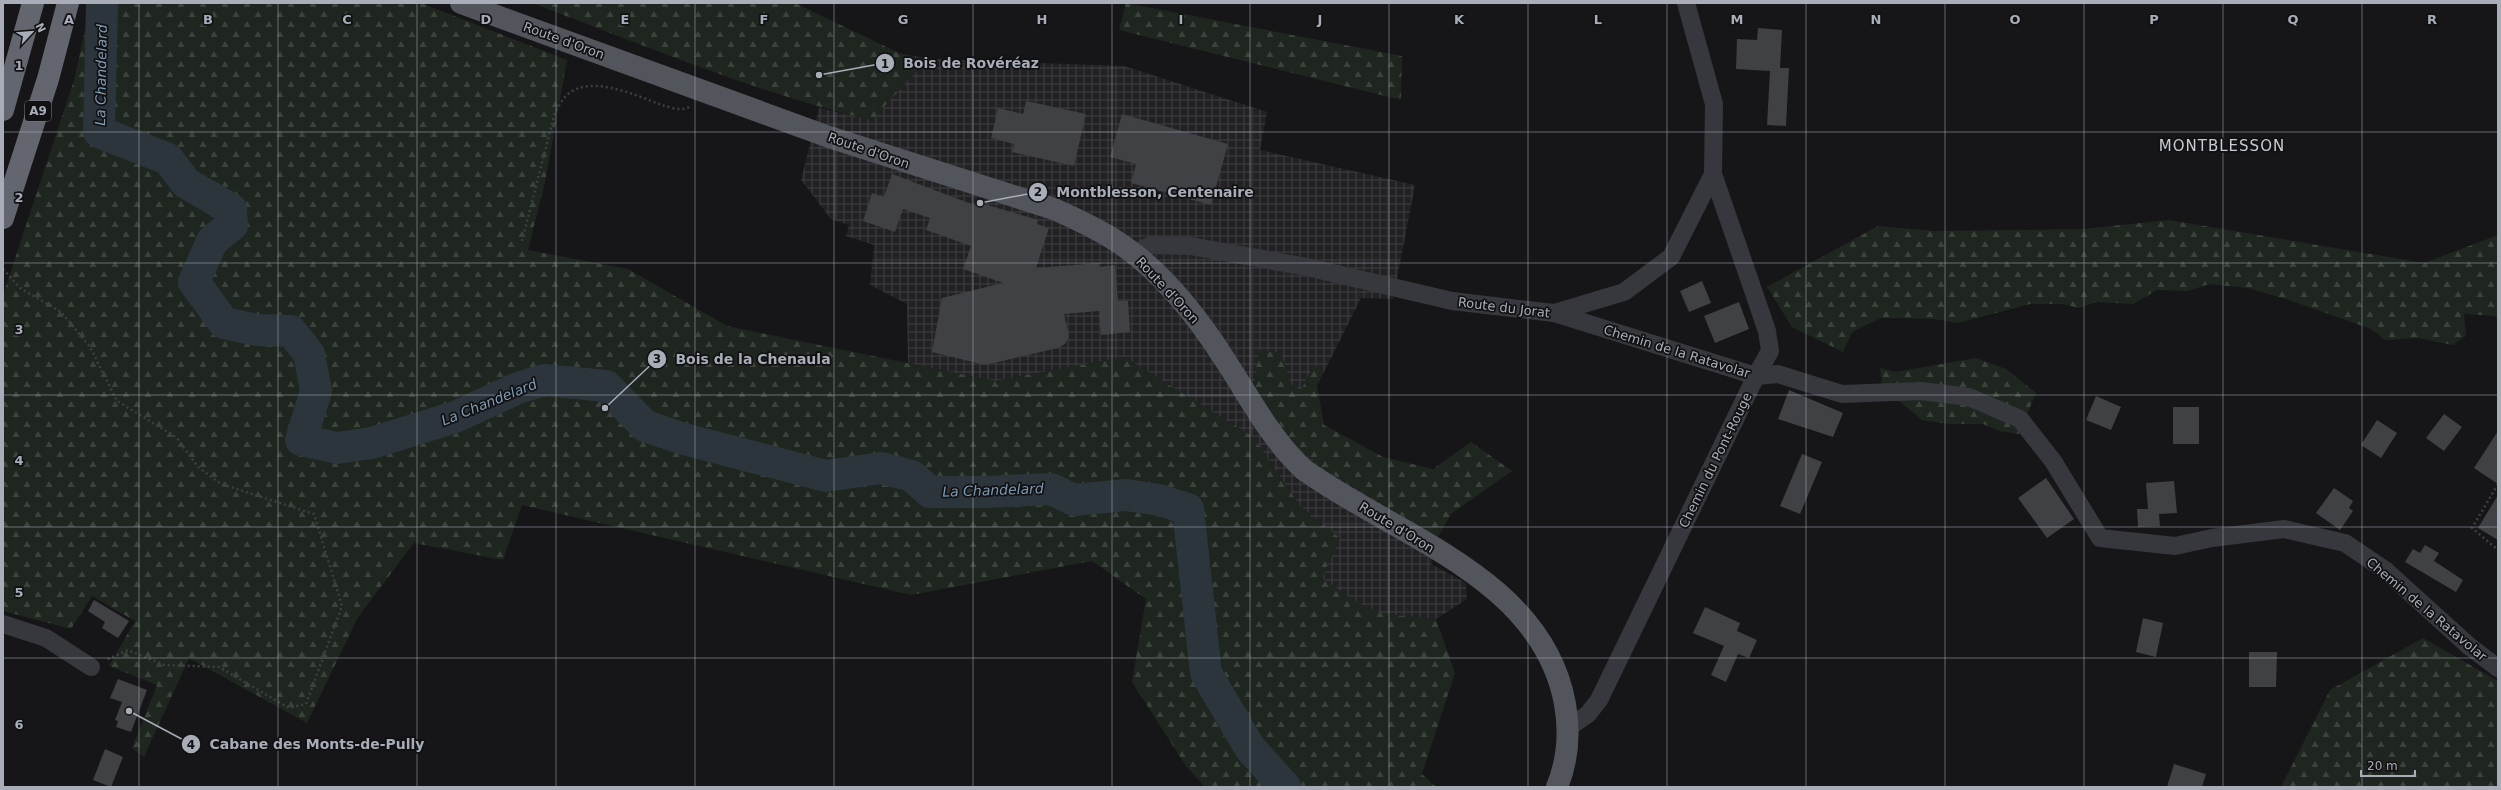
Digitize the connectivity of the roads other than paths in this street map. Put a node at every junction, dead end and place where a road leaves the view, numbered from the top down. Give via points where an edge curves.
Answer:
1 (33, 3) edge
2 (68, 3) edge
3 (461, 3) edge
4 (1686, 3) edge
5 (3, 110) edge
6 (1712, 174) junction
7 (3, 218) edge
8 (1134, 254) junction
9 (1554, 314) junction
10 (1756, 376) junction
11 (3, 624) edge
12 (91, 667) road end
13 (2498, 668) edge
14 (1568, 728) junction
15 (1558, 787) edge

1 - 5 highway, A9
2 - 7 highway, A9 via 46,86
3 - 8 main road, Route d'Oron via 829,137 1054,209 1088,224
4 - 6 street, Route du Jorat via 1714,104
6 - 9 street, Route du Jorat via 1671,257 1624,292
6 - 10 street, Chemin du Pont-Rouge via 1768,331 1770,351
8 - 9 street, Route du Jorat via 1151,245 1190,246 1307,267 1452,301
8 - 14 main road, Route d'Oron via 1164,282 1205,330 1263,421 1298,464 1315,477 1478,576 1518,610 1542,642 1555,669 1562,687
9 - 10 street, Chemin de la Ratavolar
10 - 13 street, Chemin de la Ratavolar via 1778,374 1842,394 1921,391 1969,397 2020,419 2053,461 2100,538 2175,546 2212,538 2284,529 2345,543 2385,570 2469,646
10 - 14 street, Chemin du Pont-Rouge via 1599,700 1588,714
11 - 12 street via 46,638
14 - 15 main road, Route d'Oron via 1566,756

